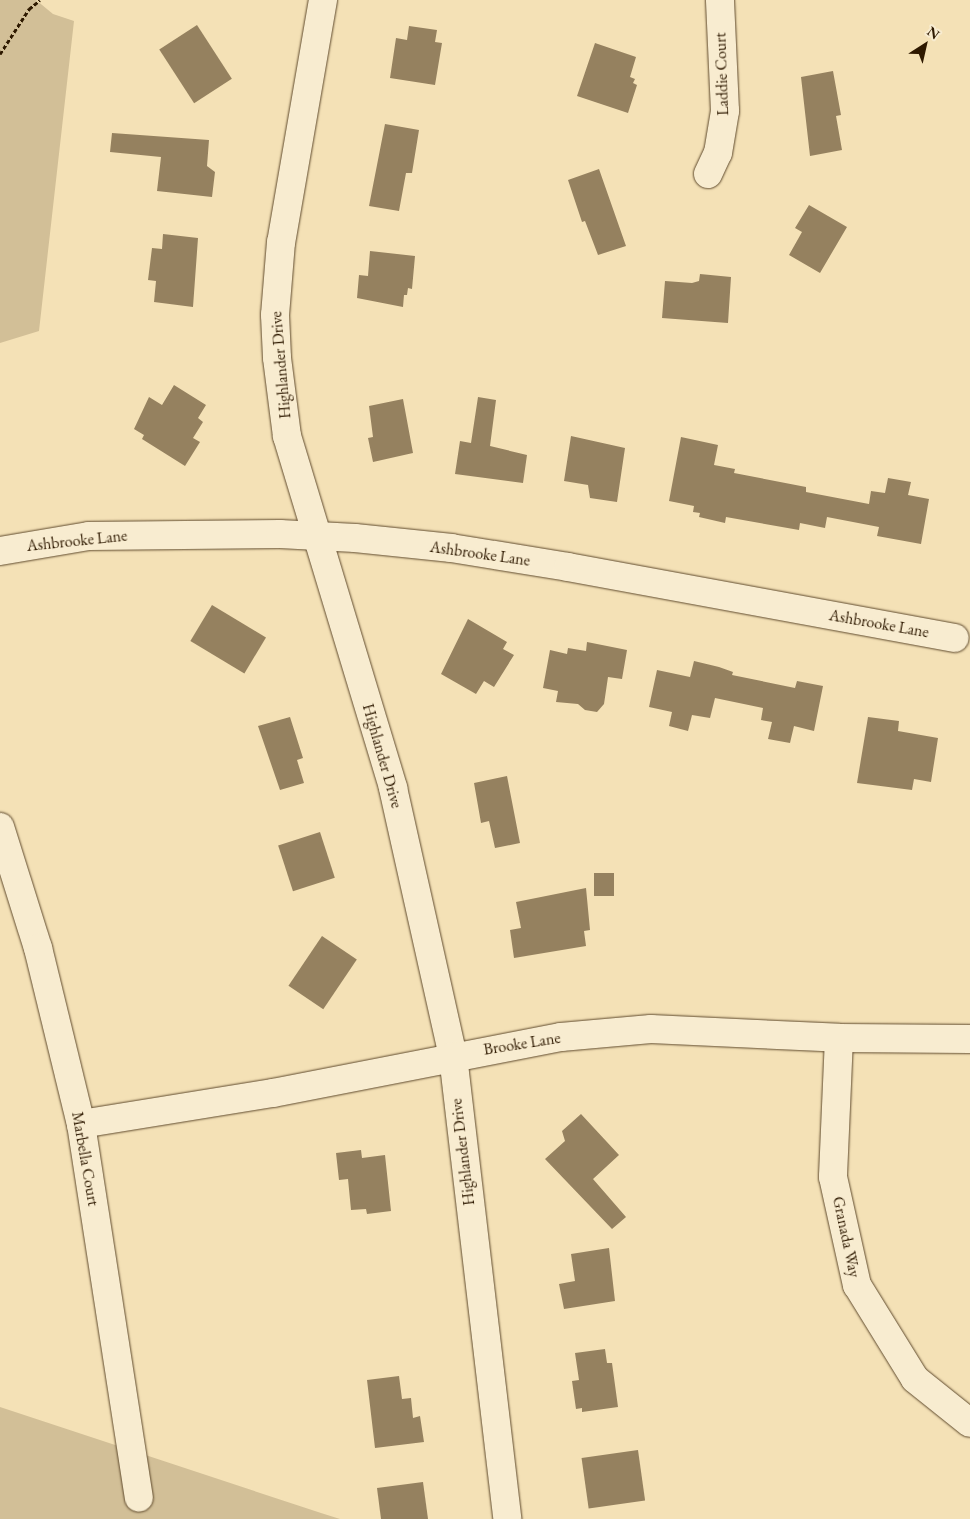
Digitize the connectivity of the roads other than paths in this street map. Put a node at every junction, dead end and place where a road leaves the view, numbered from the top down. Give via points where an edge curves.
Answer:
1 (323, 0) edge
2 (720, 0) edge
3 (708, 174) dead end
4 (315, 536) junction
5 (0, 551) edge
6 (955, 638) dead end
7 (0, 828) edge
8 (839, 1038) junction
9 (970, 1040) edge
10 (453, 1056) junction
11 (81, 1124) junction
12 (970, 1423) edge
13 (139, 1498) dead end
14 (507, 1519) edge

1 - 4 street, Highlander Drive via 281,242 275,315 287,436
2 - 3 street, Laddie Court via 726,111 718,153
4 - 5 street, Ashbrooke Lane via 89,536
4 - 6 street, Ashbrooke Lane via 451,548
4 - 10 street, Highlander Drive via 393,788
7 - 11 street, Marbella Court via 38,948
8 - 9 street, Brooke Lane
8 - 10 street, Brooke Lane via 651,1029 561,1038
8 - 12 street, Granada Way via 833,1177 857,1285 915,1378
10 - 11 street, Brooke Lane via 273,1092
10 - 14 street, Highlander Drive
11 - 13 street, Marbella Court

